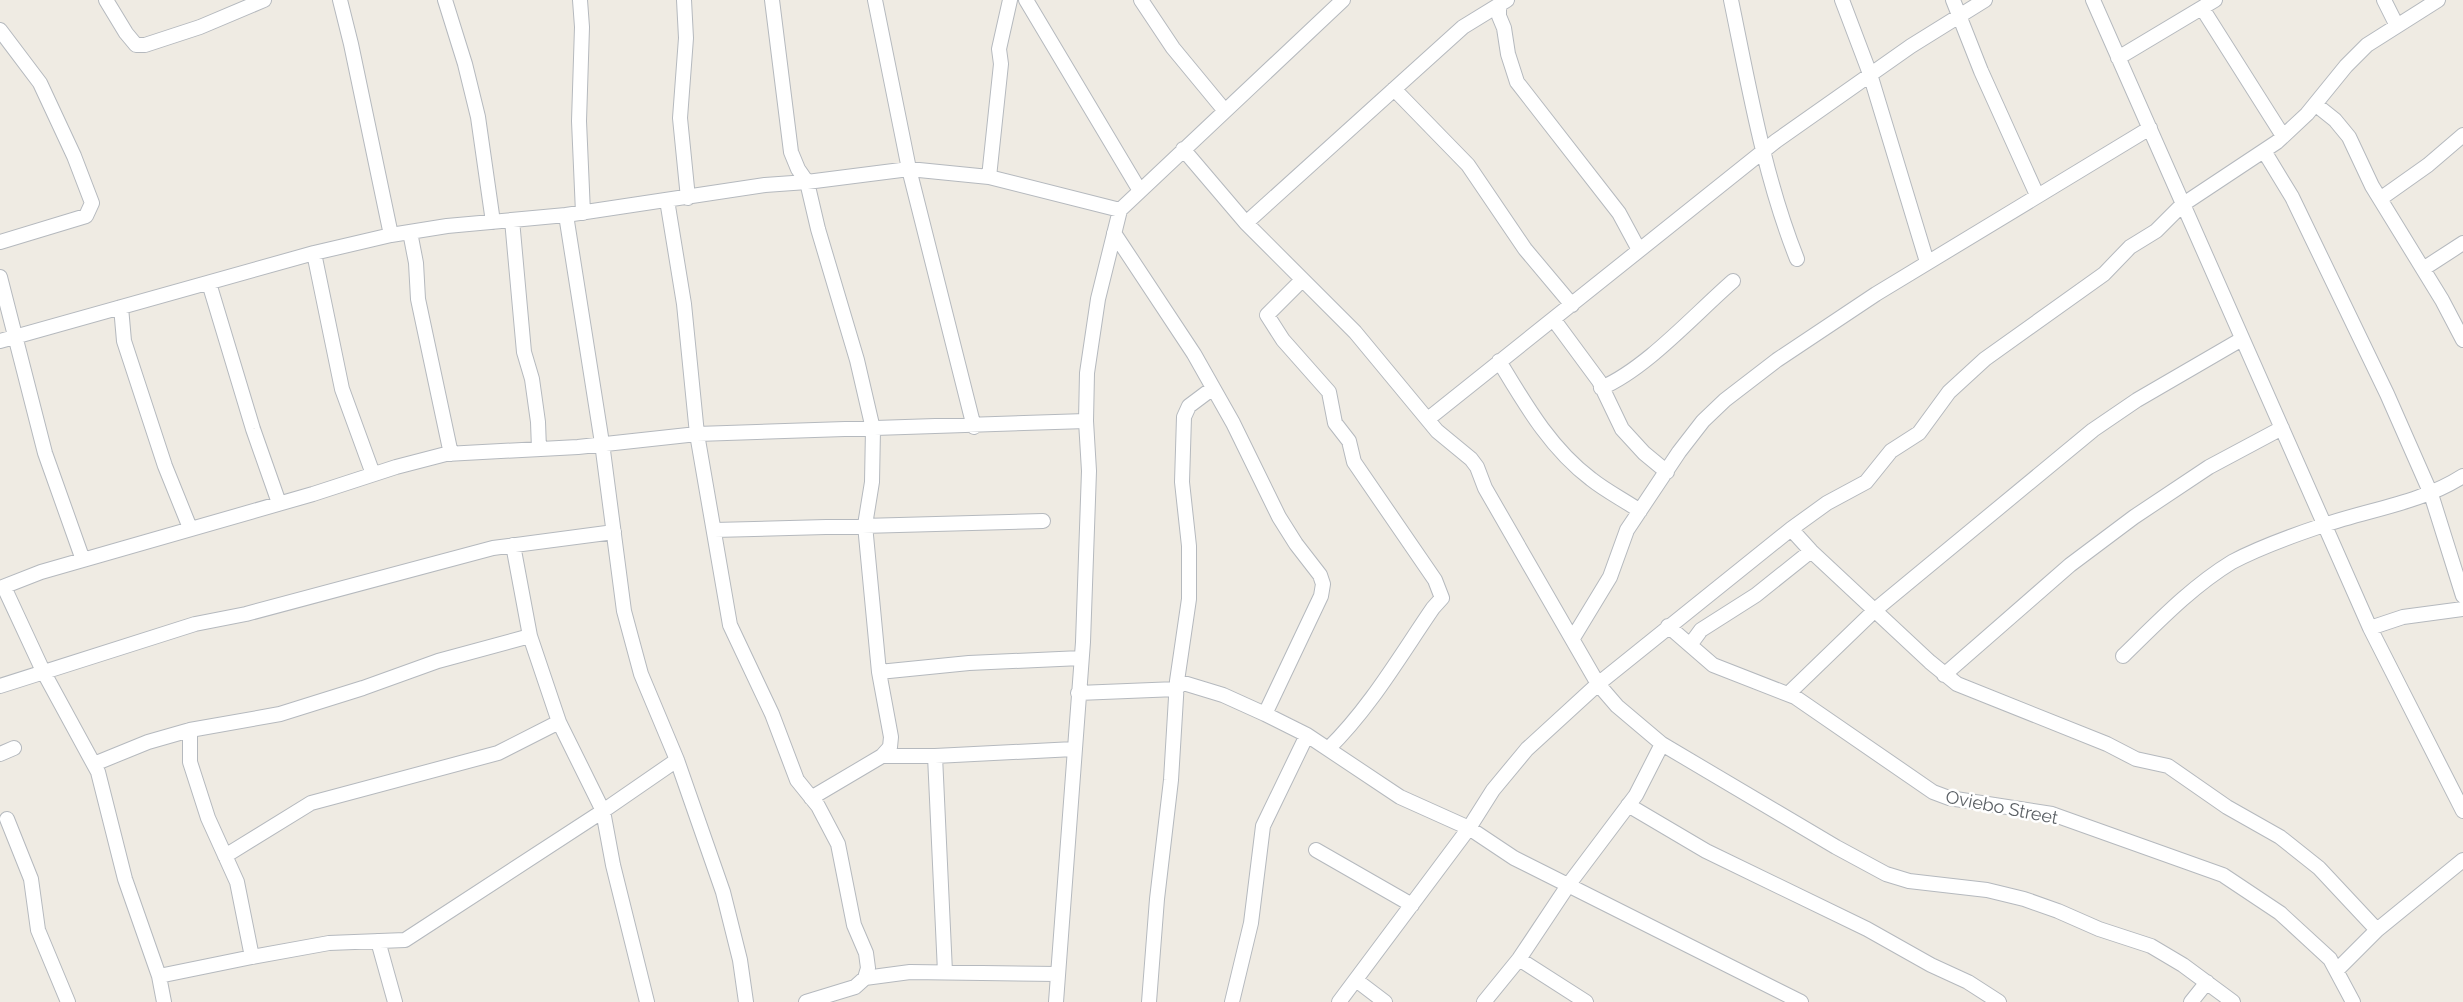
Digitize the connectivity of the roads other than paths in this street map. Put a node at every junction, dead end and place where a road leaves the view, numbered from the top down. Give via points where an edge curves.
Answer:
1 (106, 0) edge
2 (264, 0) edge
3 (340, 0) edge
4 (445, 0) edge
5 (580, 0) edge
6 (684, 0) edge
7 (772, 0) edge
8 (875, 0) edge
9 (1010, 0) edge
10 (1026, 0) edge
11 (1141, 0) edge
12 (1343, 0) edge
13 (1731, 0) edge
14 (1842, 0) edge
15 (1952, 0) edge
16 (1985, 0) edge
17 (2092, 0) edge
18 (2384, 0) edge
19 (2438, 0) edge
20 (1503, 2) edge
21 (2207, 3) edge
22 (1960, 16) junction
23 (2396, 26) junction
24 (0, 30) edge
25 (2118, 58) junction
26 (1870, 74) junction
27 (1394, 89) junction
28 (2315, 104) junction
29 (1225, 110) junction
30 (2150, 128) junction
31 (2463, 135) edge
32 (2282, 136) junction
33 (1183, 149) junction
34 (1763, 151) junction
35 (2264, 151) junction
36 (908, 169) junction
37 (989, 177) junction
38 (807, 182) junction
39 (1140, 191) junction
40 (2038, 196) junction
41 (688, 198) junction
42 (2380, 199) junction
43 (667, 200) junction
44 (2182, 205) junction
45 (1120, 210) junction
46 (583, 213) junction
47 (566, 215) junction
48 (512, 220) junction
49 (493, 222) junction
50 (1246, 223) junction
51 (410, 232) junction
52 (1114, 233) junction
53 (391, 236) junction
54 (0, 242) edge
55 (2463, 243) edge
56 (1639, 250) junction
57 (314, 254) junction
58 (1797, 259) dead end
59 (1927, 262) junction
60 (2423, 269) junction
61 (0, 277) edge
62 (1302, 280) junction
63 (1733, 281) dead end
64 (209, 283) junction
65 (1572, 305) junction
66 (121, 307) junction
67 (1554, 320) junction
68 (16, 337) junction
69 (2242, 339) junction
70 (2463, 340) edge
71 (0, 342) edge
72 (1499, 361) junction
73 (1213, 388) junction
74 (1601, 388) junction
75 (1428, 419) junction
76 (1086, 421) junction
77 (974, 427) junction
78 (2282, 428) junction
79 (873, 429) junction
80 (697, 434) junction
81 (602, 443) junction
82 (539, 449) junction
83 (452, 454) junction
84 (1666, 472) junction
85 (373, 474) junction
86 (2463, 476) edge
87 (2431, 494) junction
88 (279, 503) junction
89 (1640, 511) junction
90 (1043, 521) dead end
91 (865, 525) junction
92 (2324, 525) junction
93 (190, 528) junction
94 (1791, 529) junction
95 (714, 530) junction
96 (614, 532) junction
97 (513, 545) junction
98 (1811, 551) junction
99 (82, 560) junction
100 (2, 588) edge
101 (2463, 596) edge
102 (2463, 609) edge
103 (1875, 610) junction
104 (1668, 626) junction
105 (2370, 628) junction
106 (530, 636) junction
107 (1573, 638) junction
108 (1690, 646) junction
109 (2123, 656) dead end
110 (1081, 658) junction
111 (43, 671) junction
112 (878, 672) junction
113 (1944, 675) junction
114 (1598, 684) junction
115 (1177, 685) junction
116 (0, 686) edge
117 (1078, 693) junction
118 (1788, 694) junction
119 (1266, 714) junction
120 (559, 722) junction
121 (190, 730) junction
122 (1307, 735) junction
123 (1662, 744) junction
124 (14, 748) dead end
125 (1074, 749) junction
126 (1328, 749) junction
127 (0, 754) edge
128 (882, 756) junction
129 (935, 756) junction
130 (677, 760) junction
131 (94, 764) junction
132 (811, 798) junction
133 (1628, 806) junction
134 (603, 811) junction
135 (2463, 811) edge
136 (7, 818) dead end
137 (1469, 828) junction
138 (1316, 850) dead end
139 (225, 856) junction
140 (2463, 860) edge
141 (1569, 884) junction
142 (1412, 905) junction
143 (2377, 930) junction
144 (378, 941) junction
145 (252, 957) junction
146 (1519, 959) junction
147 (2337, 970) junction
148 (945, 972) junction
149 (1057, 974) junction
150 (159, 976) junction
151 (865, 978) junction
152 (1356, 980) junction
153 (2207, 982) junction
154 (68, 1002) edge
155 (164, 1002) edge
156 (395, 1002) edge
157 (647, 1002) edge
158 (746, 1002) edge
159 (806, 1002) edge
160 (1056, 1002) edge
161 (1149, 1002) edge
162 (1232, 1002) edge
163 (1339, 1002) edge
164 (1385, 1002) edge
165 (1484, 1002) edge
166 (1586, 1002) edge
167 (1801, 1002) edge
168 (1999, 1002) edge
169 (2191, 1002) edge
170 (2233, 1002) edge
171 (2353, 1002) edge

1 - 2 street via 126,33 136,44 145,45 200,27
3 - 53 street
4 - 49 street via 478,117
5 - 46 street
6 - 41 street via 686,38 680,118
7 - 38 street via 791,152
8 - 36 street
9 - 37 street via 999,49 1001,64
10 - 39 street
11 - 29 street via 1178,55
12 - 29 street
13 - 34 street
14 - 26 street
15 - 22 street
16 - 22 street
17 - 25 street
18 - 23 street
19 - 23 street
20 - 27 street via 1463,27
20 - 56 street via 1499,16 1517,82 1618,214
21 - 25 street
21 - 32 street
22 - 26 street
22 - 40 street via 1981,71
23 - 28 street via 2367,45
24 - 54 street via 40,82 92,203 86,216
25 - 30 street
26 - 34 street
26 - 59 street
27 - 50 street
27 - 65 street via 1468,165 1524,249
28 - 32 street
28 - 42 street via 2343,128
29 - 33 street
30 - 40 street
30 - 44 street
31 - 42 street
32 - 35 street
33 - 39 street
33 - 50 street
34 - 56 street
34 - 58 street via 1782,220
35 - 44 street
35 - 87 street via 2292,197 2387,394
36 - 37 street
36 - 38 street
36 - 77 street
37 - 45 street
38 - 41 street via 765,185
38 - 79 street
39 - 45 street
40 - 59 street
41 - 43 street
42 - 60 street
43 - 46 street
43 - 80 street via 684,304
44 - 69 street
44 - 94 street via 2156,231 2130,247 2104,274 1985,359 1949,392 1919,433 1890,451 1866,482 1827,503
45 - 52 street
46 - 47 street
47 - 48 street
47 - 81 street
48 - 49 street
48 - 82 street via 524,352 533,387
49 - 51 street
50 - 62 street
51 - 53 street
51 - 83 street via 418,299
52 - 73 street
52 - 76 street via 1098,299 1087,373
53 - 57 street
55 - 60 street
56 - 65 street
57 - 64 street
57 - 85 street via 342,388
59 - 84 street via 1777,360 1725,400 1703,422
60 - 70 street
61 - 68 street
62 - 75 street via 1349,326
62 - 126 street via 1267,315 1283,340 1329,392 1335,423 1349,441 1354,462 1435,580 1442,598 1357,717
63 - 74 street via 1640,364
64 - 66 street
64 - 88 street
65 - 67 street
66 - 68 street
66 - 93 street via 126,348 165,466
67 - 72 street
67 - 74 street
68 - 71 street
68 - 99 street via 46,453
69 - 78 street
69 - 103 street via 2137,400 2093,430
72 - 75 street
72 - 89 street via 1542,430 1562,452 1590,479
73 - 115 street via 1189,406 1184,417 1182,482 1189,546 1189,599
73 - 119 street via 1234,423 1280,517 1323,584 1321,596
74 - 84 street via 1622,429
75 - 107 street via 1477,467 1484,488
76 - 77 street
76 - 110 street via 1089,471
77 - 79 street
78 - 92 street
78 - 113 street via 2209,467 2134,517 2070,565
79 - 80 street
79 - 91 street via 872,482
80 - 81 street
80 - 95 street
81 - 82 street
81 - 96 street
82 - 83 street
83 - 85 street
84 - 89 street
85 - 88 street
86 - 87 street
87 - 92 street
87 - 101 street
88 - 93 street
89 - 107 street via 1627,530 1610,577
90 - 91 street
91 - 95 street
91 - 112 street
92 - 105 street
92 - 109 street via 2234,561 2215,573 2165,614
93 - 99 street
94 - 98 street
94 - 104 street
95 - 132 street via 730,625 772,714 797,780
96 - 97 street
96 - 130 street via 624,611 636,656
97 - 106 street
97 - 111 street via 246,614 195,624
98 - 103 street
98 - 108 street via 1756,595 1701,630
99 - 100 street
100 - 111 street
102 - 105 street via 2403,617
103 - 113 street
103 - 118 street
104 - 108 street, Oviebo Street
104 - 114 street
105 - 135 street
106 - 120 street
106 - 121 street via 438,661 280,714
107 - 114 street
108 - 118 street, Oviebo Street via 1713,665
110 - 112 street via 969,663
110 - 117 street
111 - 116 street
111 - 131 street
112 - 128 street via 891,737 890,747
113 - 143 street via 1957,684 2107,744 2136,759 2168,766 2293,847 2319,868
114 - 123 street via 1617,706
114 - 137 street via 1527,749 1493,790
115 - 117 street
115 - 119 street via 1223,695
115 - 161 street
117 - 125 street
118 - 147 street, Oviebo Street via 1933,792 1949,798 2052,814 2223,875 2280,913
119 - 122 street
120 - 134 street
120 - 139 street via 498,753 311,803
121 - 131 street via 148,742
121 - 139 street via 190,762 208,818
122 - 126 street
122 - 162 street via 1263,826 1252,923
123 - 133 street
123 - 153 street via 1886,874 1909,881 1987,890 2024,899 2151,946
124 - 127 street
125 - 129 street
125 - 149 street
126 - 137 street via 1400,797
128 - 129 street
128 - 132 street
129 - 148 street
130 - 134 street
130 - 158 street via 723,892 740,960
131 - 150 street via 125,879
132 - 151 street via 838,844 854,925 866,953 868,968
133 - 141 street
133 - 168 street via 1706,851 1867,929
134 - 144 street via 405,940
134 - 157 street via 613,866
136 - 154 street via 31,879 38,930
137 - 141 street via 1514,858
137 - 142 street
138 - 142 street
139 - 145 street via 237,882
140 - 143 street
141 - 146 street
141 - 167 street
142 - 152 street
143 - 147 street
144 - 145 street via 329,943
144 - 156 street
145 - 150 street
146 - 165 street
146 - 166 street
147 - 171 street, Oviebo Street
148 - 149 street
148 - 151 street via 910,972
149 - 160 street
150 - 155 street
151 - 159 street via 855,986
152 - 163 street
152 - 164 street
153 - 169 street
153 - 170 street

